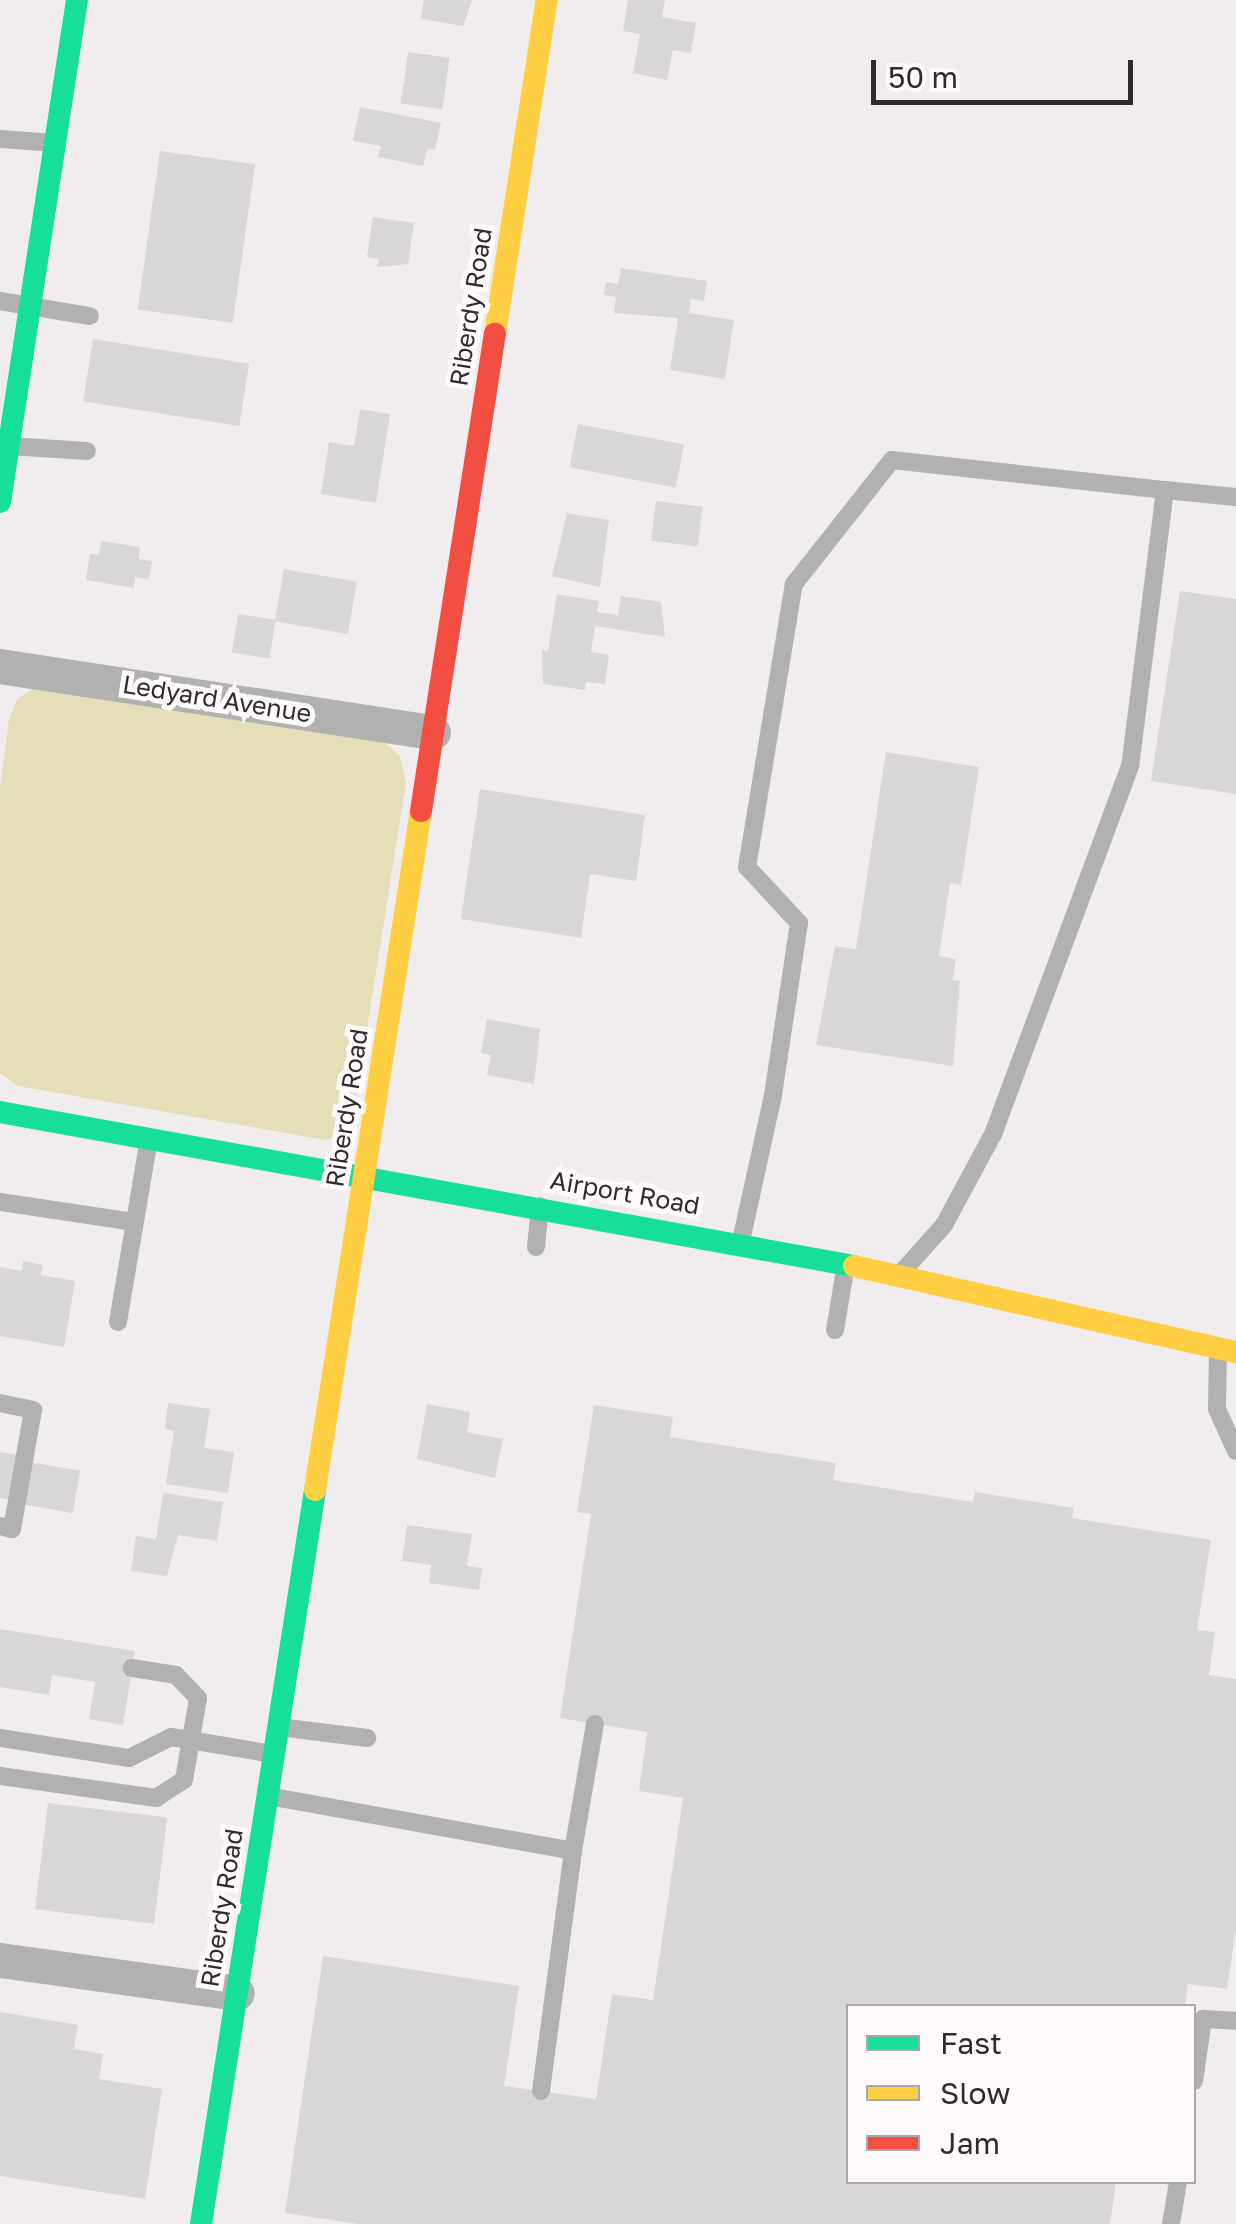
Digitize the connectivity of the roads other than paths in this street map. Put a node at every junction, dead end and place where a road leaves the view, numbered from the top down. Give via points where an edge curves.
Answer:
1 (78, 0) edge
2 (547, 0) edge
3 (0, 138) edge
4 (56, 143) junction
5 (0, 301) edge
6 (31, 304) junction
7 (90, 316) dead end
8 (9, 446) junction
9 (87, 451) dead end
10 (1165, 490) junction
11 (1236, 497) edge
12 (0, 502) edge
13 (0, 666) edge
14 (433, 732) junction
15 (0, 1112) edge
16 (150, 1137) junction
17 (364, 1173) junction
18 (0, 1202) edge
19 (540, 1205) junction
20 (134, 1222) junction
21 (741, 1242) junction
22 (536, 1247) dead end
23 (846, 1264) junction
24 (898, 1275) junction
25 (118, 1322) dead end
26 (835, 1330) dead end
27 (1227, 1350) edge
28 (0, 1403) edge
29 (1236, 1451) edge
30 (0, 1526) edge
31 (132, 1668) dead end
32 (596, 1724) dead end
33 (278, 1727) junction
34 (0, 1738) edge
35 (366, 1738) dead end
36 (194, 1741) junction
37 (274, 1754) junction
38 (0, 1776) edge
39 (268, 1796) junction
40 (573, 1851) junction
41 (0, 1960) edge
42 (237, 1993) junction
43 (1236, 2021) edge
44 (1196, 2066) edge
45 (541, 2091) dead end
46 (1178, 2184) edge
47 (201, 2224) edge
48 (1171, 2224) edge

1 - 4 street
2 - 14 street, Riberdy Road
3 - 4 lane
4 - 6 street
5 - 6 lane
6 - 7 lane
6 - 8 street
8 - 9 lane
8 - 12 street
10 - 11 lane
10 - 21 lane via 892,460 794,584 747,867 799,923 773,1095
10 - 24 lane via 1130,766 993,1134 944,1225
13 - 14 street, Ledyard Avenue
14 - 17 street, Riberdy Road
15 - 16 street, Airport Road
16 - 17 street, Airport Road
16 - 20 lane
17 - 19 street, Airport Road
17 - 33 street, Riberdy Road
18 - 20 lane
19 - 21 street, Airport Road
19 - 22 lane
20 - 25 lane
21 - 23 street, Airport Road
23 - 24 street, Airport Road
23 - 26 lane
24 - 27 street, Airport Road
27 - 29 lane via 1217,1409
28 - 30 lane via 32,1410 12,1529
31 - 36 lane via 176,1676 198,1698
32 - 40 lane
33 - 35 lane
33 - 37 street, Riberdy Road
34 - 36 lane via 129,1758 171,1737
36 - 37 lane
36 - 38 lane via 184,1780 156,1798
37 - 39 street, Riberdy Road
39 - 40 lane
39 - 42 street, Riberdy Road
40 - 45 lane
41 - 42 street
42 - 47 street, Riberdy Road
43 - 44 lane via 1203,2019
46 - 48 lane

